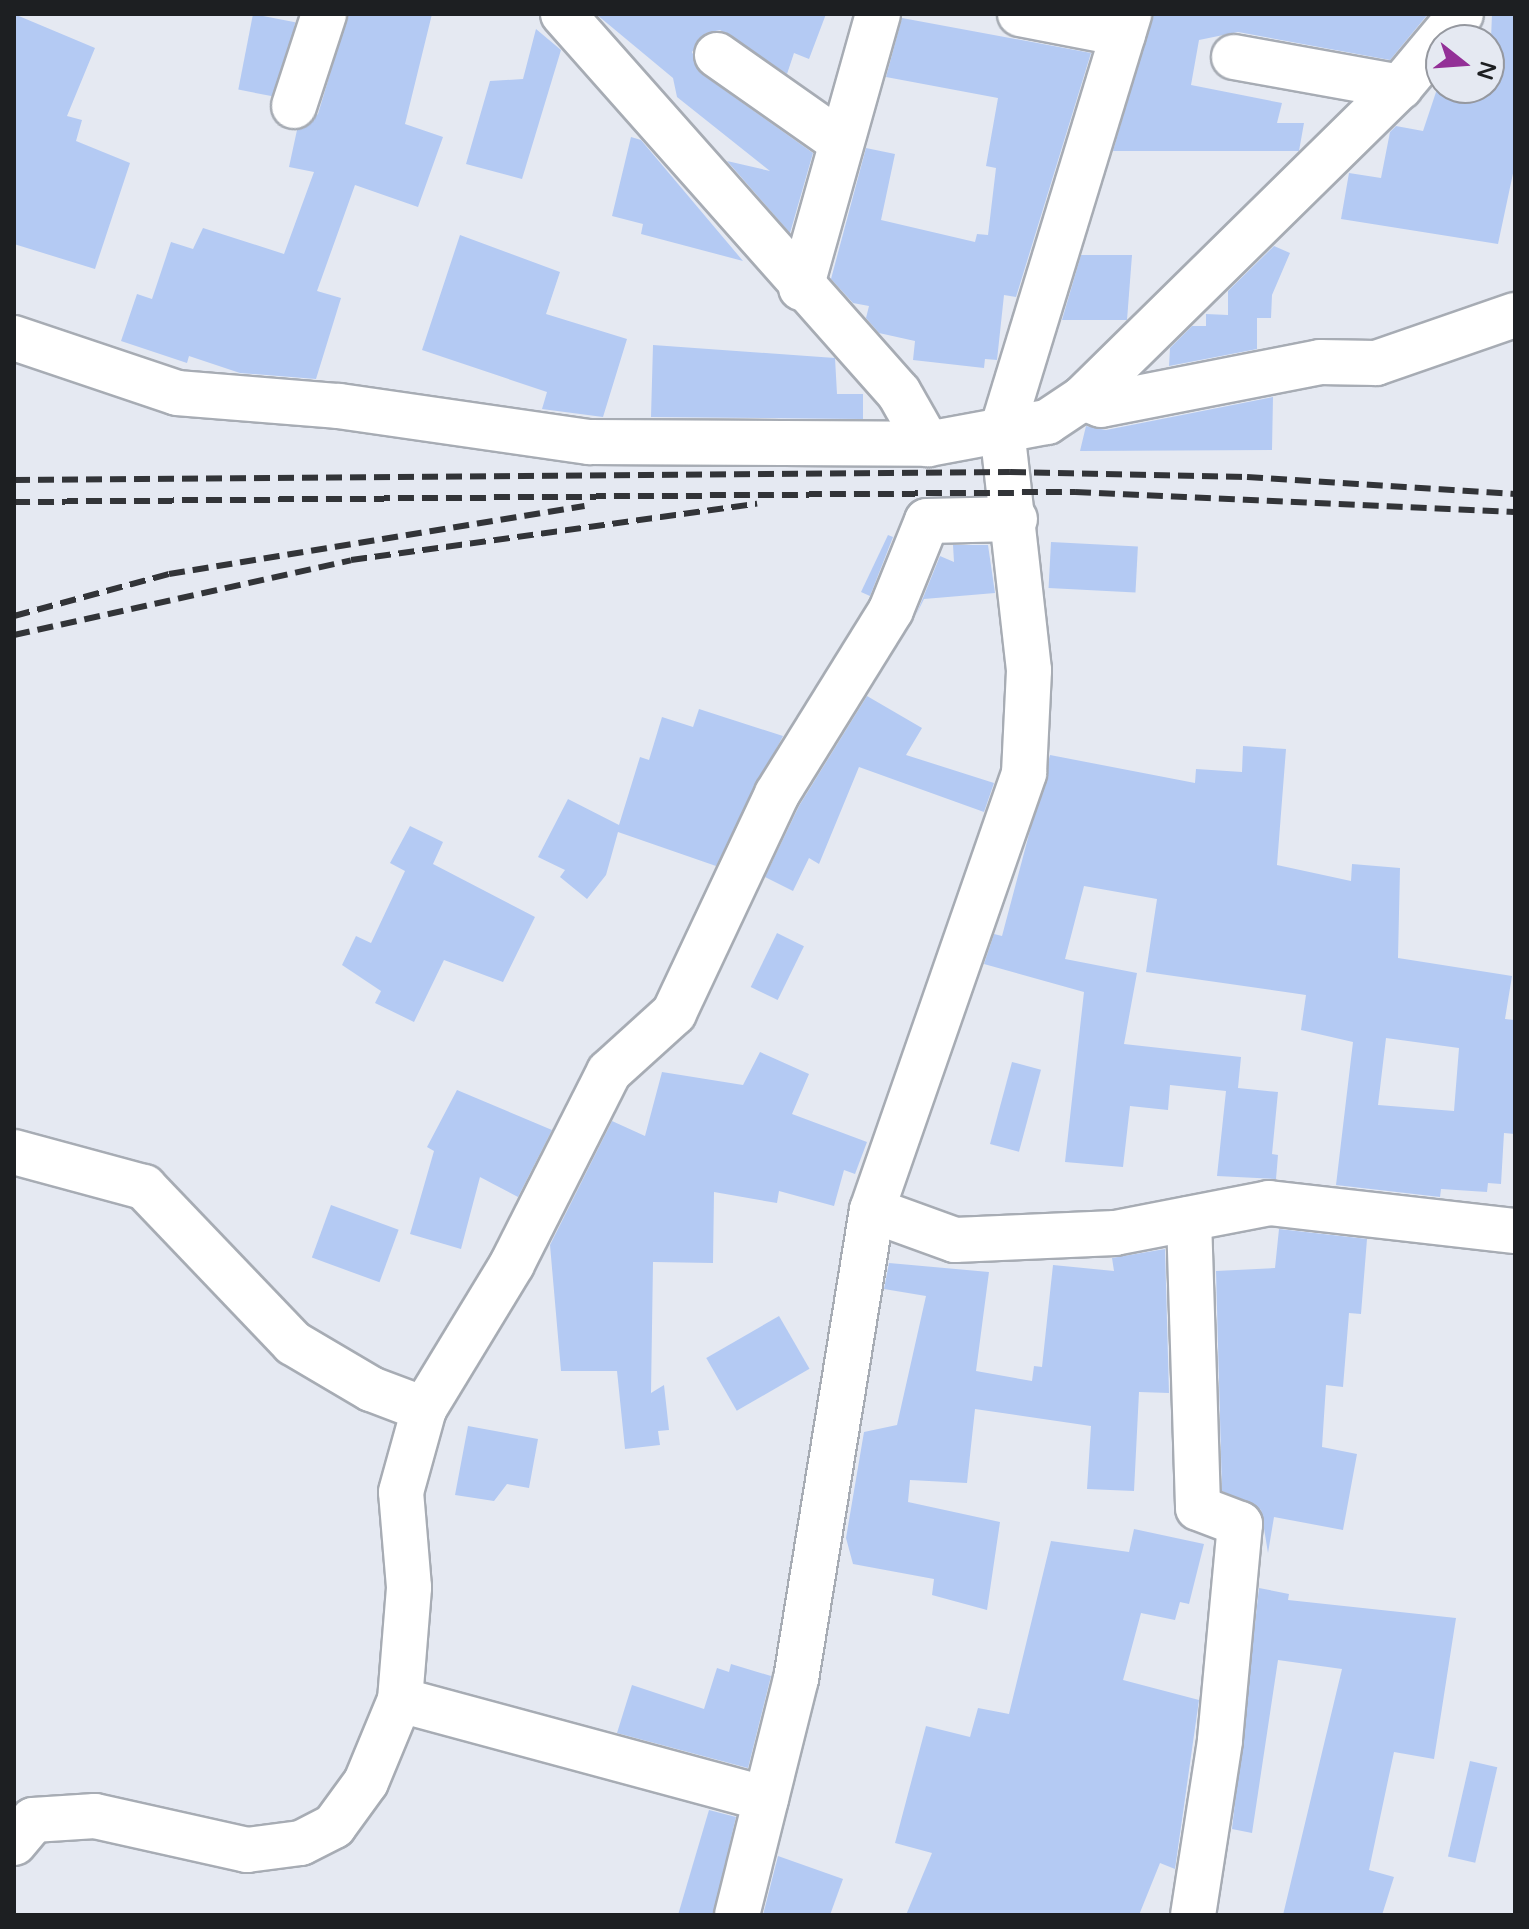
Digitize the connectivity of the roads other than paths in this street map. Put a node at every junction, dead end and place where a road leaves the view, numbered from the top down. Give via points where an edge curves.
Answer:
1 (324, 14) edge
2 (563, 14) edge
3 (878, 14) edge
4 (1020, 14) edge
5 (1461, 14) edge
6 (1126, 24) edge
7 (717, 55) dead end
8 (1234, 57) dead end
9 (1400, 87) junction
10 (294, 106) dead end
11 (841, 142) junction
12 (801, 288) junction
13 (1515, 315) edge
14 (14, 338) edge
15 (1083, 398) junction
16 (1002, 430) junction
17 (928, 444) junction
18 (1015, 519) junction
19 (14, 1152) edge
20 (872, 1210) junction
21 (1189, 1219) junction
22 (1515, 1231) edge
23 (424, 1409) junction
24 (400, 1700) junction
25 (766, 1799) junction
26 (14, 1843) edge
27 (737, 1915) edge
28 (1193, 1915) edge

1 - 10 street
2 - 12 street
3 - 11 street
4 - 6 street
5 - 9 street
6 - 16 street
7 - 11 street
8 - 9 street
9 - 15 street
11 - 12 street
12 - 17 street via 899,393
13 - 15 street via 1376,363 1320,362 1101,405
14 - 17 street via 177,393 339,406 589,442
15 - 16 street via 1047,422
16 - 17 street
16 - 18 street
18 - 20 street via 1029,670 1024,773
18 - 23 street via 927,521 891,610 777,794 674,1013 609,1072 512,1264
19 - 23 street via 144,1187 293,1343 371,1389
20 - 21 street via 955,1240 1039,1241
20 - 25 street via 796,1679
21 - 22 street via 1269,1203
21 - 28 street via 1198,1508 1240,1524 1220,1741
23 - 24 street via 401,1492 409,1587
24 - 25 street
24 - 26 street via 366,1782 334,1826 301,1843 247,1850 95,1816 33,1820
25 - 27 street

